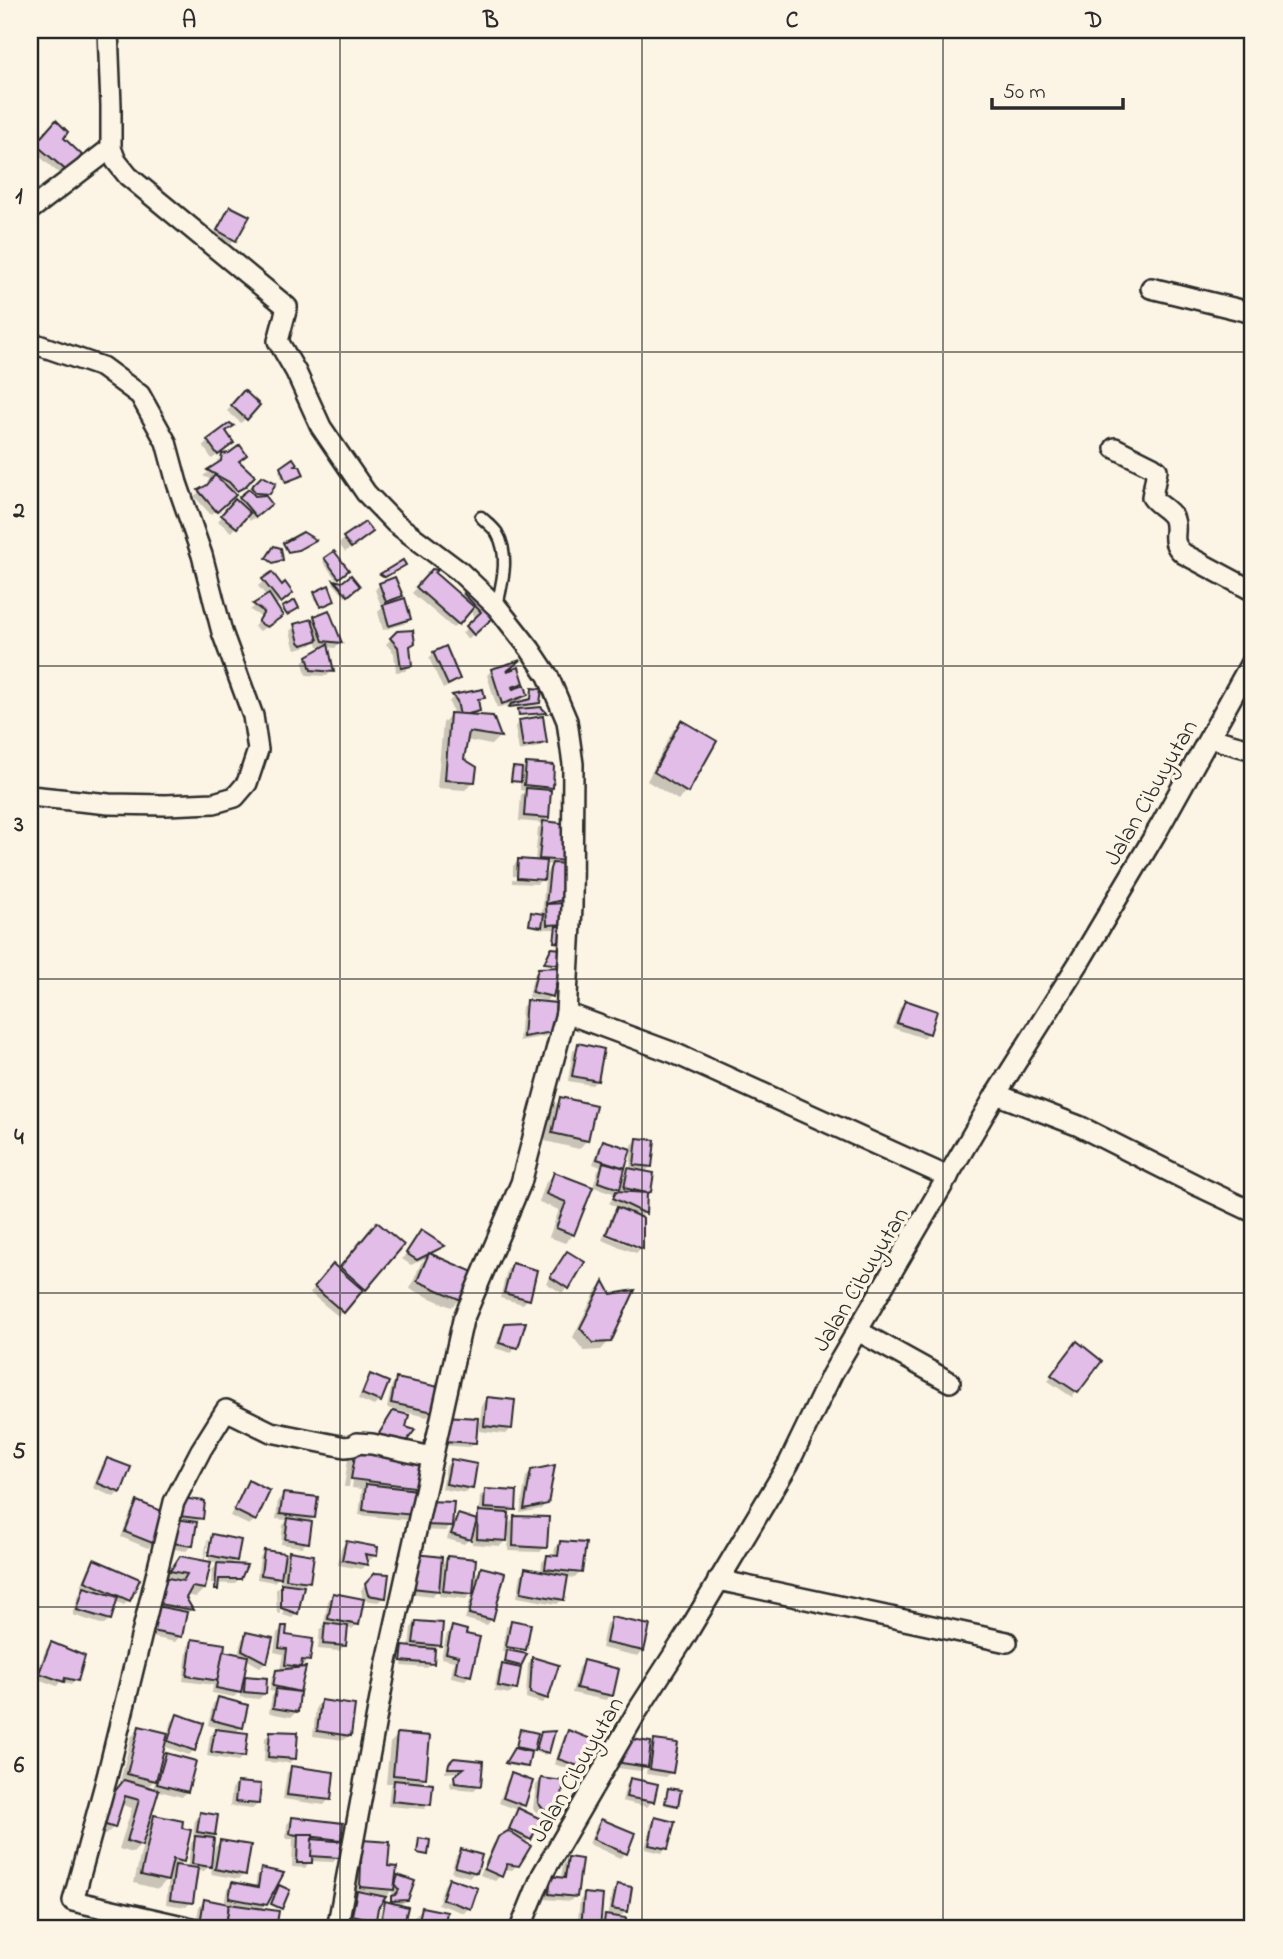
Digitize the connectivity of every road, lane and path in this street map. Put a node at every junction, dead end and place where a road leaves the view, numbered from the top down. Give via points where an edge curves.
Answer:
1 (108, 30) edge
2 (111, 148) junction
3 (30, 210) edge
4 (1151, 288) dead end
5 (1253, 313) edge
6 (30, 342) edge
7 (1115, 448) dead end
8 (481, 517) dead end
9 (1253, 591) edge
10 (497, 607) junction
11 (1253, 659) edge
12 (1210, 738) junction
13 (1253, 750) edge
14 (30, 796) edge
15 (566, 1013) junction
16 (996, 1094) junction
17 (948, 1177) junction
18 (1253, 1212) edge
19 (858, 1331) junction
20 (950, 1382) dead end
21 (432, 1457) junction
22 (718, 1580) junction
23 (1007, 1642) dead end
24 (196, 1929) edge
25 (337, 1929) edge
26 (520, 1929) edge

1 - 2 street
2 - 3 street
2 - 10 street via 128,176 285,305 278,341 340,457 395,523 459,571
4 - 5 street
6 - 14 street via 102,367 140,395 166,442 222,632 253,716 258,750 247,783 235,797 214,803 109,804
7 - 9 street via 1157,470 1152,497 1172,515 1177,548
8 - 10 lane via 497,533 504,551
10 - 15 street via 548,676 567,721 573,764 573,832
11 - 12 street, Jalan Cibuyutan
12 - 13 street
12 - 16 street, Jalan Cibuyutan
15 - 17 street via 674,1053
15 - 21 street via 521,1183 463,1320
16 - 17 street, Jalan Cibuyutan
16 - 18 street via 1079,1126
17 - 19 street, Jalan Cibuyutan
19 - 20 street
19 - 22 street, Jalan Cibuyutan via 789,1463
21 - 24 street via 372,1444 357,1443 349,1448 271,1432 226,1409 174,1502 73,1900
21 - 25 street via 386,1666
22 - 23 street
22 - 26 street, Jalan Cibuyutan via 542,1875

